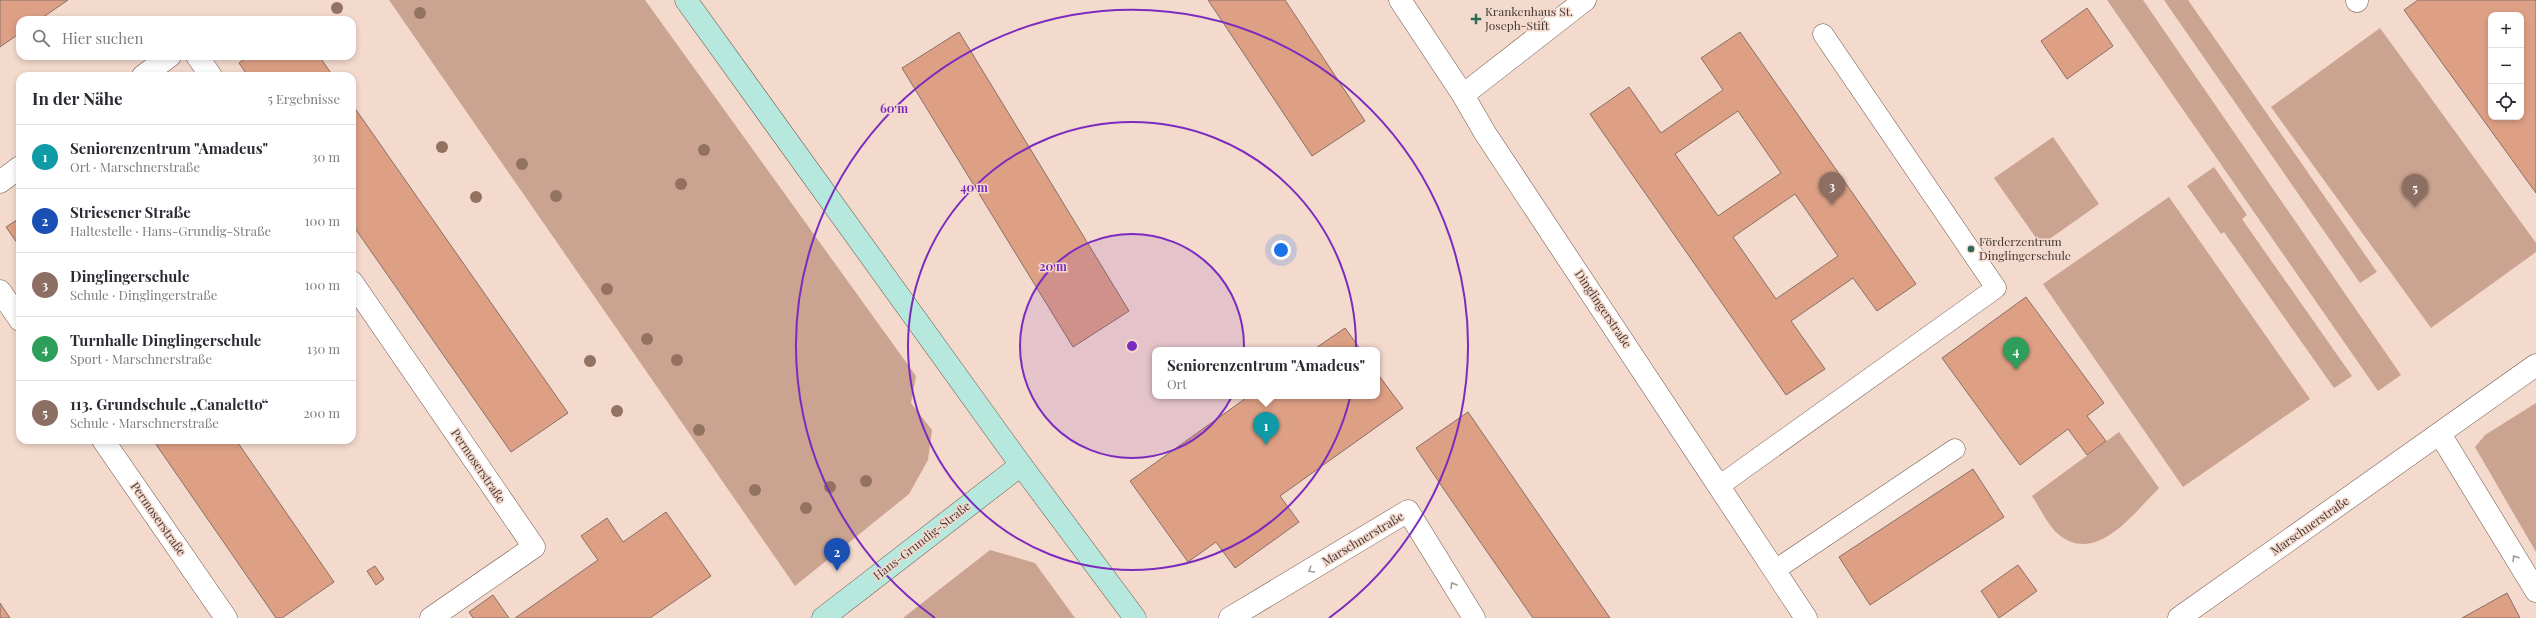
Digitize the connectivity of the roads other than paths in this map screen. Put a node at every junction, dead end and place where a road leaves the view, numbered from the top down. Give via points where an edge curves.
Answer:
1 (686, 0) edge
2 (1400, 0) edge
3 (1585, 0) edge
4 (1823, 34) dead end
5 (165, 60) edge
6 (200, 60) edge
7 (148, 72) edge
8 (208, 72) edge
9 (1463, 94) junction
10 (16, 170) edge
11 (0, 182) edge
12 (356, 288) edge
13 (0, 292) edge
14 (16, 314) edge
15 (2536, 365) edge
16 (2440, 434) junction
17 (106, 444) edge
18 (1955, 449) dead end
19 (1021, 465) junction
20 (1719, 486) junction
21 (1775, 570) junction
22 (2536, 591) edge
23 (226, 618) edge
24 (430, 618) edge
25 (823, 618) edge
26 (1135, 618) edge
27 (1230, 618) edge
28 (1474, 618) edge
29 (1806, 618) edge
30 (2179, 618) edge

1 - 19 main road
2 - 9 street, Dinglingerstraße
3 - 9 street
4 - 20 lane via 1996,288
5 - 7 street
6 - 8 street
9 - 20 street, Dinglingerstraße via 1485,133
10 - 11 street
12 - 24 street, Permoserstraße via 534,547
13 - 14 street
15 - 16 street, Marschnerstraße
22 -> 16 street
16 - 30 street, Marschnerstraße
17 - 23 street, Permoserstraße
18 - 21 lane
19 - 25 main road, Hans-Grundig-Straße
19 - 26 main road
20 - 21 street, Dinglingerstraße
21 - 29 street, Dinglingerstraße
28 -> 27 street, Marschnerstraße via 1408,511

